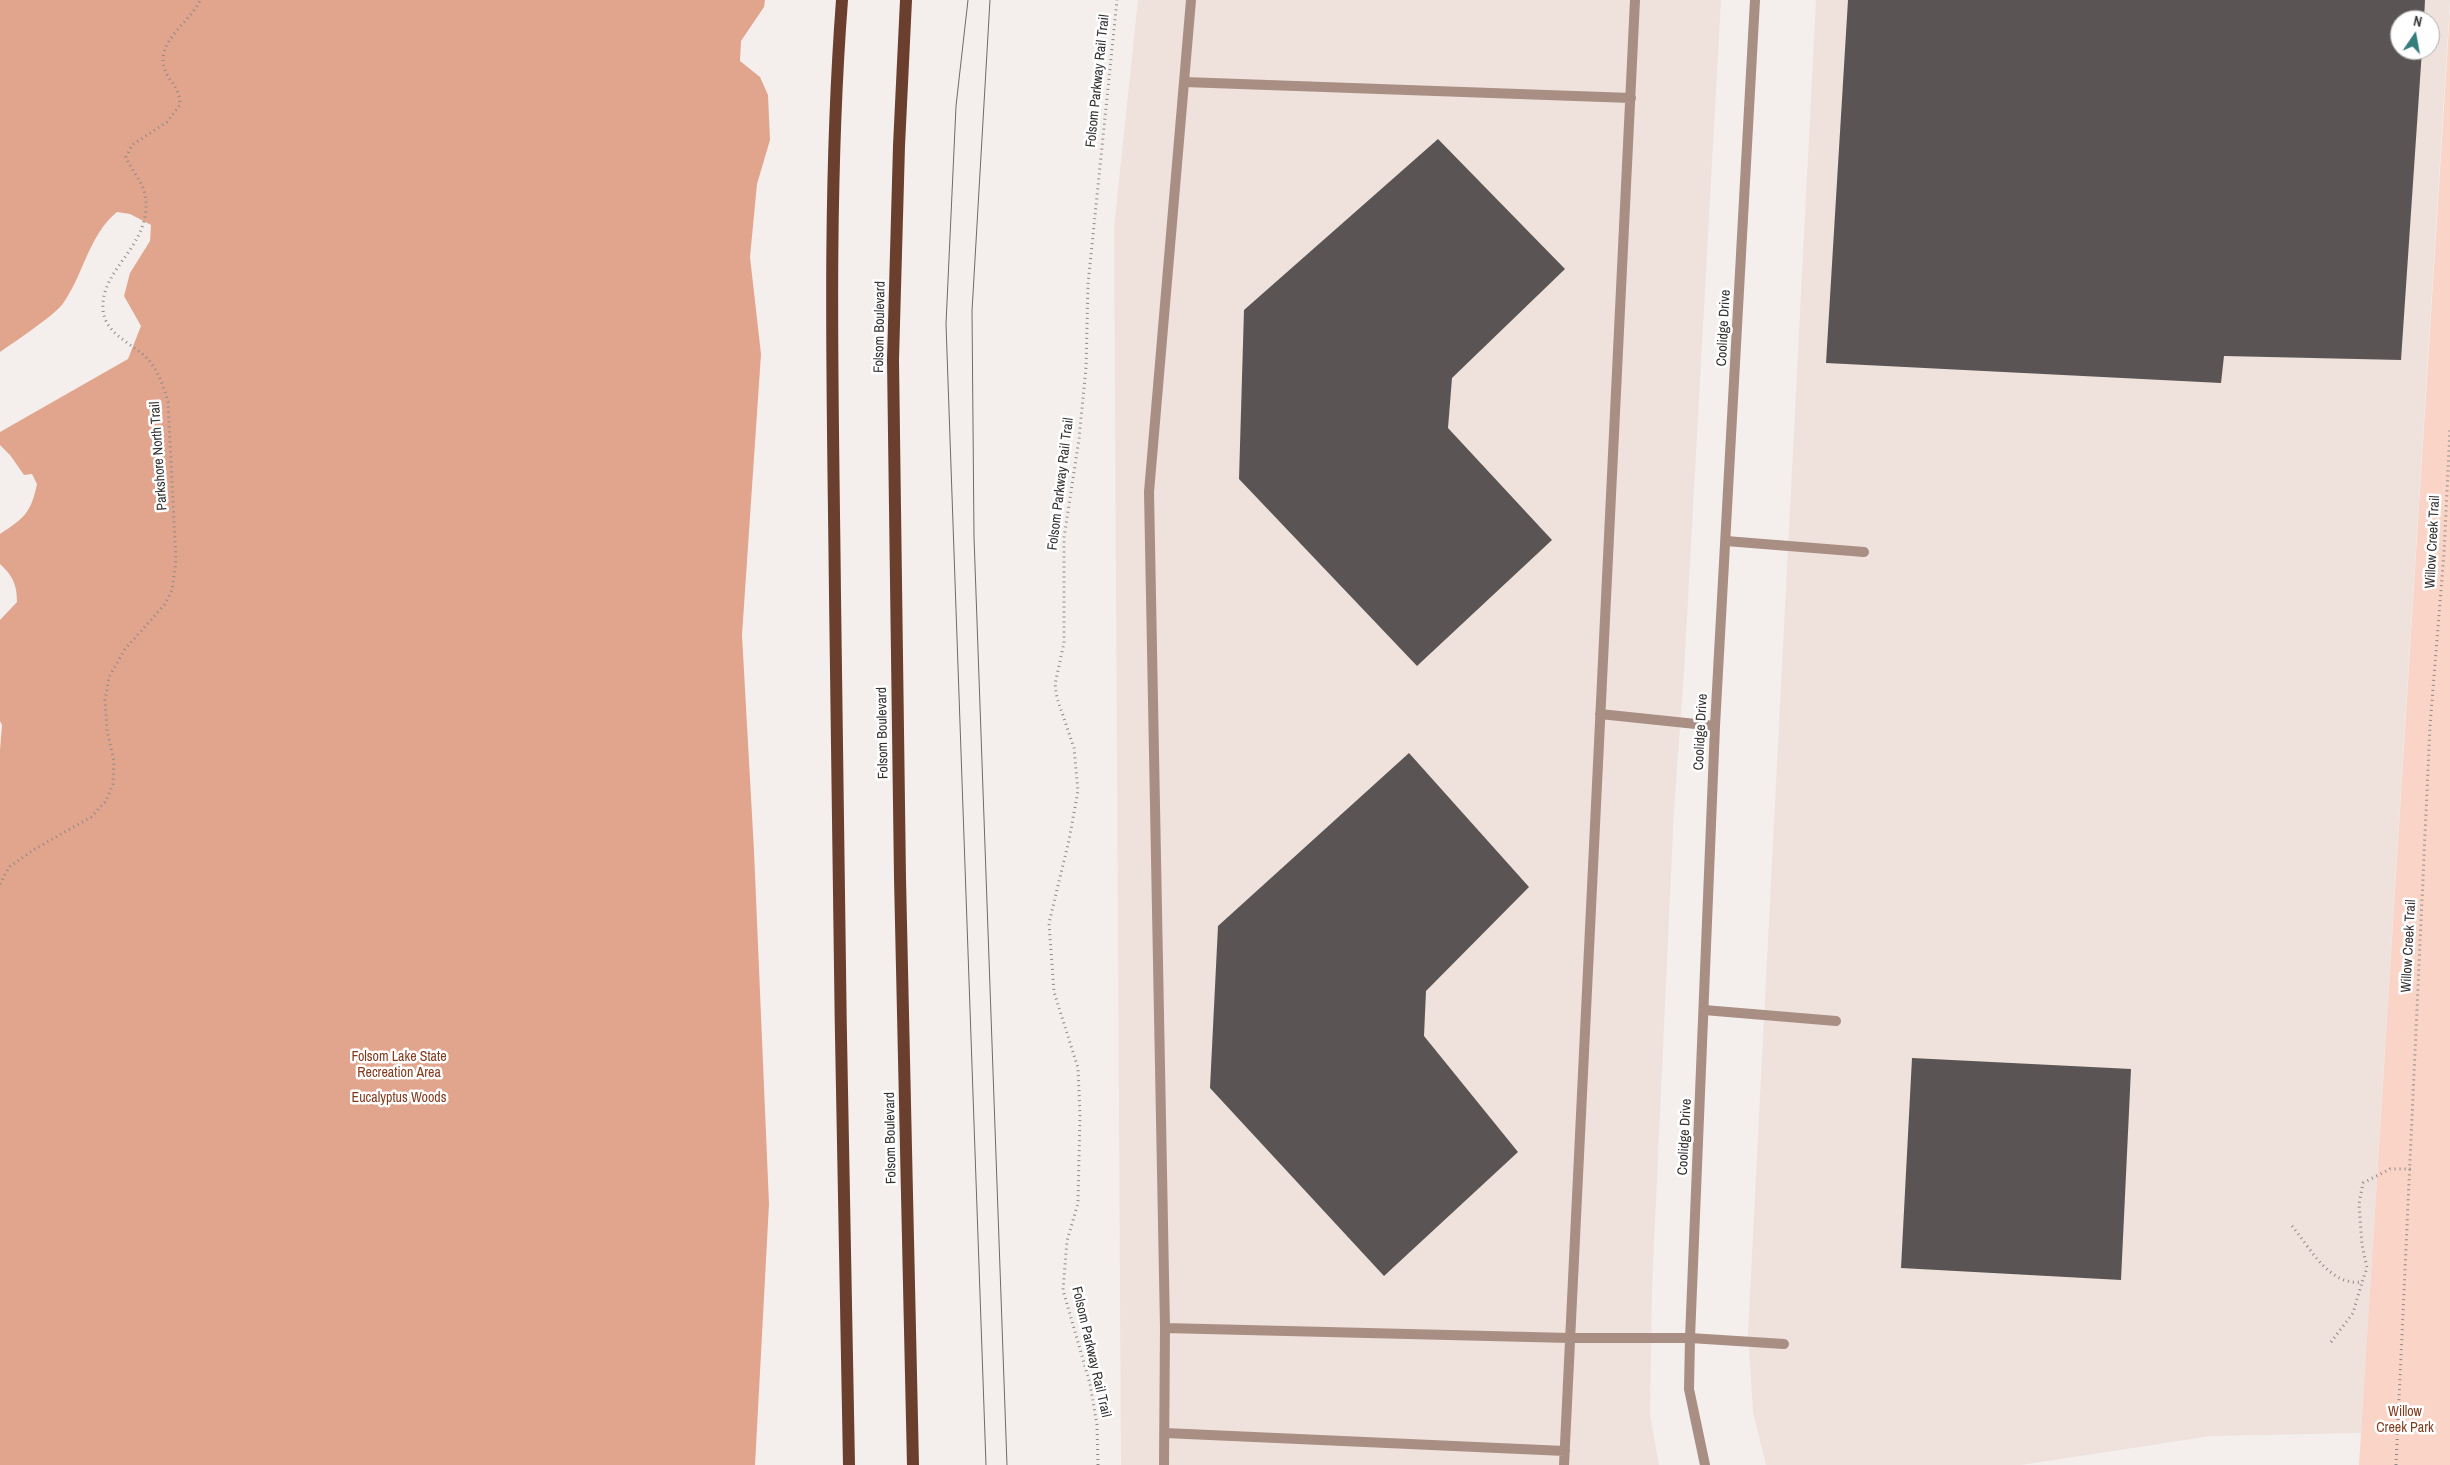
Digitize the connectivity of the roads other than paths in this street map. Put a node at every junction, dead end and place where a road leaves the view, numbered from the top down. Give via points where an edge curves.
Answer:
1 (842, 0) edge
2 (906, 0) edge
3 (1191, 0) edge
4 (1635, 0) edge
5 (1755, 0) edge
6 (1184, 82) junction
7 (1631, 98) junction
8 (1726, 541) junction
9 (1864, 552) dead end
10 (1600, 714) junction
11 (1715, 726) junction
12 (1704, 1010) junction
13 (1836, 1020) dead end
14 (1165, 1328) junction
15 (1570, 1338) junction
16 (1690, 1338) junction
17 (1784, 1344) dead end
18 (1165, 1432) junction
19 (1565, 1451) junction
20 (849, 1465) edge
21 (912, 1465) edge
22 (1164, 1465) edge
23 (1564, 1465) edge
24 (1704, 1465) edge

1 - 20 main road via 835,150 832,346
2 - 21 main road, Folsom Boulevard via 894,360
3 - 6 street
4 - 7 street
5 - 8 street, Coolidge Drive
6 - 7 street
6 - 14 street via 1149,492
7 - 10 street
8 - 9 street
8 - 11 street, Coolidge Drive
10 - 11 street
10 - 15 street
11 - 12 street, Coolidge Drive
12 - 13 street
12 - 16 street, Coolidge Drive
14 - 15 street
14 - 18 street
15 - 16 street
15 - 19 street
16 - 17 street
16 - 24 street, Coolidge Drive via 1689,1389
18 - 19 street
18 - 22 street
19 - 23 street

